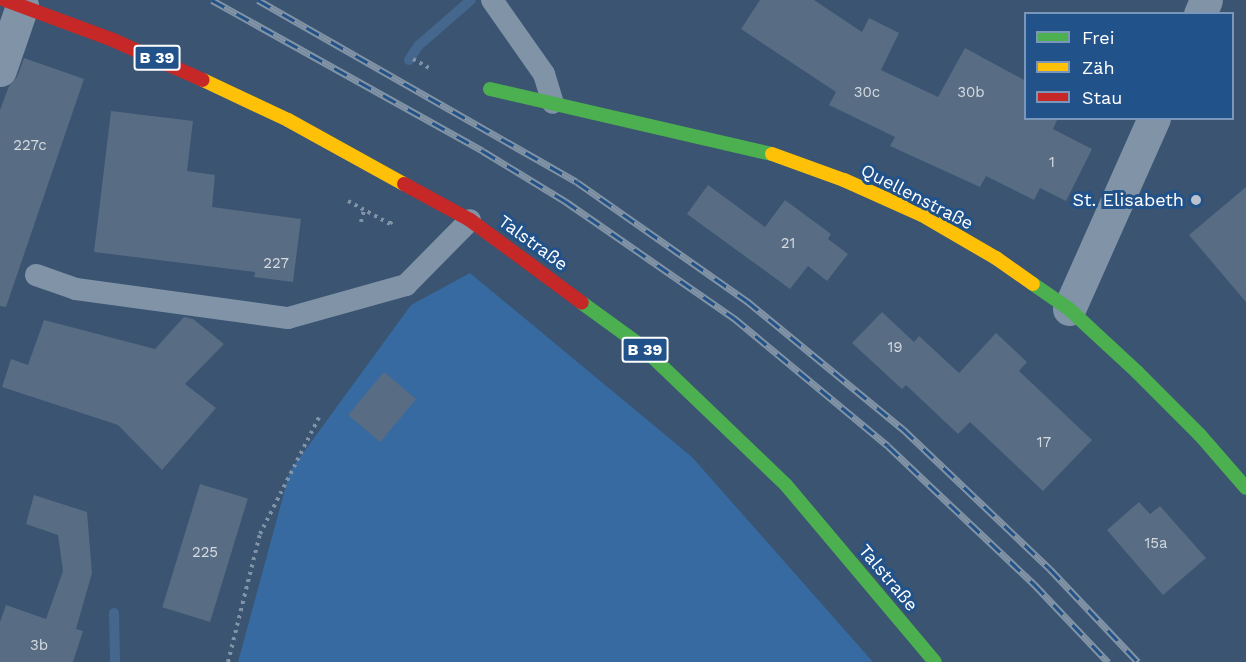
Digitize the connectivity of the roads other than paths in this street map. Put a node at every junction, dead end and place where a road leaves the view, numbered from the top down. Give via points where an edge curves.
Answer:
1 (13, 3) edge
2 (494, 5) edge
3 (0, 70) edge
4 (490, 89) dead end
5 (553, 103) junction
6 (1153, 120) edge
7 (470, 220) junction
8 (36, 274) dead end
9 (1069, 309) junction
10 (1246, 488) edge
11 (935, 662) edge

1 - 3 street
1 - 7 main road, Talstraße / B 39 via 199,77 288,120
2 - 5 lane via 544,74
4 - 5 main road, Quellenstraße
5 - 9 main road, Quellenstraße via 774,155 844,180 922,215 996,258
6 - 9 street
7 - 8 lane via 406,285 288,318 76,288
7 - 11 main road, Talstraße / B 39 via 640,345 704,405 786,485
9 - 10 main road, Quellenstraße via 1153,388

